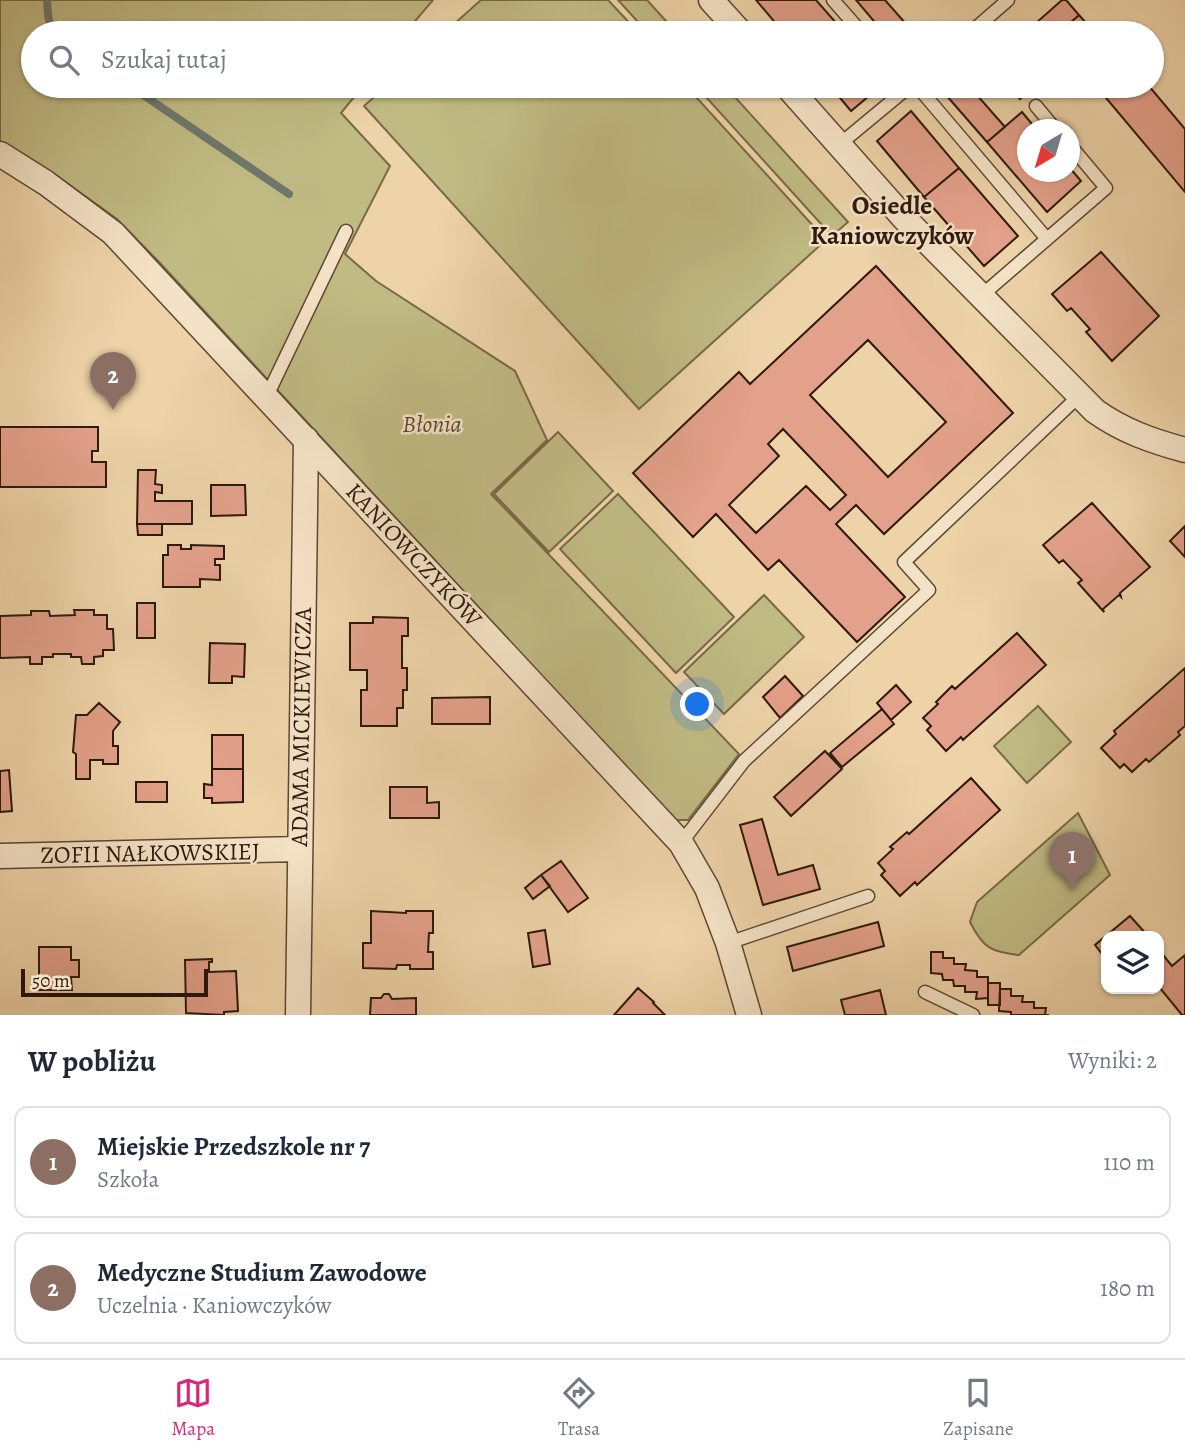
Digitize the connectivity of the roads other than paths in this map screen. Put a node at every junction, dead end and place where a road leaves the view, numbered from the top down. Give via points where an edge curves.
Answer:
1 (711, 0) edge
2 (833, 0) edge
3 (1001, 2) edge
4 (730, 21) edge
5 (851, 21) edge
6 (982, 21) edge
7 (799, 98) edge
8 (897, 98) edge
9 (922, 98) edge
10 (1036, 106) dead end
11 (1047, 119) edge
12 (840, 145) junction
13 (0, 154) edge
14 (1080, 158) edge
15 (345, 230) dead end
16 (1047, 239) junction
17 (981, 296) junction
18 (267, 396) junction
19 (1079, 396) junction
20 (306, 439) junction
21 (1185, 450) edge
22 (681, 843) junction
23 (299, 849) junction
24 (0, 856) edge
25 (868, 896) dead end
26 (729, 943) junction
27 (925, 992) dead end
28 (298, 1015) edge
29 (749, 1015) edge
30 (973, 1015) edge

1 - 4 street
2 - 5 lane
3 - 6 lane
7 - 12 street
8 - 12 lane
9 - 16 lane
10 - 11 lane
12 - 17 street
13 - 18 street, KANIOWCZYKÓW via 113,233
14 - 16 lane via 1106,188
15 - 18 lane
16 - 17 lane
17 - 19 street
18 - 20 street, KANIOWCZYKÓW
19 - 21 street via 1117,426
19 - 22 lane via 904,562 929,590 744,761
20 - 22 street, KANIOWCZYKÓW
20 - 23 street, ADAMA MICKIEWICZA
22 - 26 street, KANIOWCZYKÓW via 707,888
23 - 24 street, ZOFII NAŁKOWSKIEJ
23 - 28 street, ADAMA MICKIEWICZA
25 - 26 lane
26 - 29 street, KANIOWCZYKÓW
27 - 30 lane

